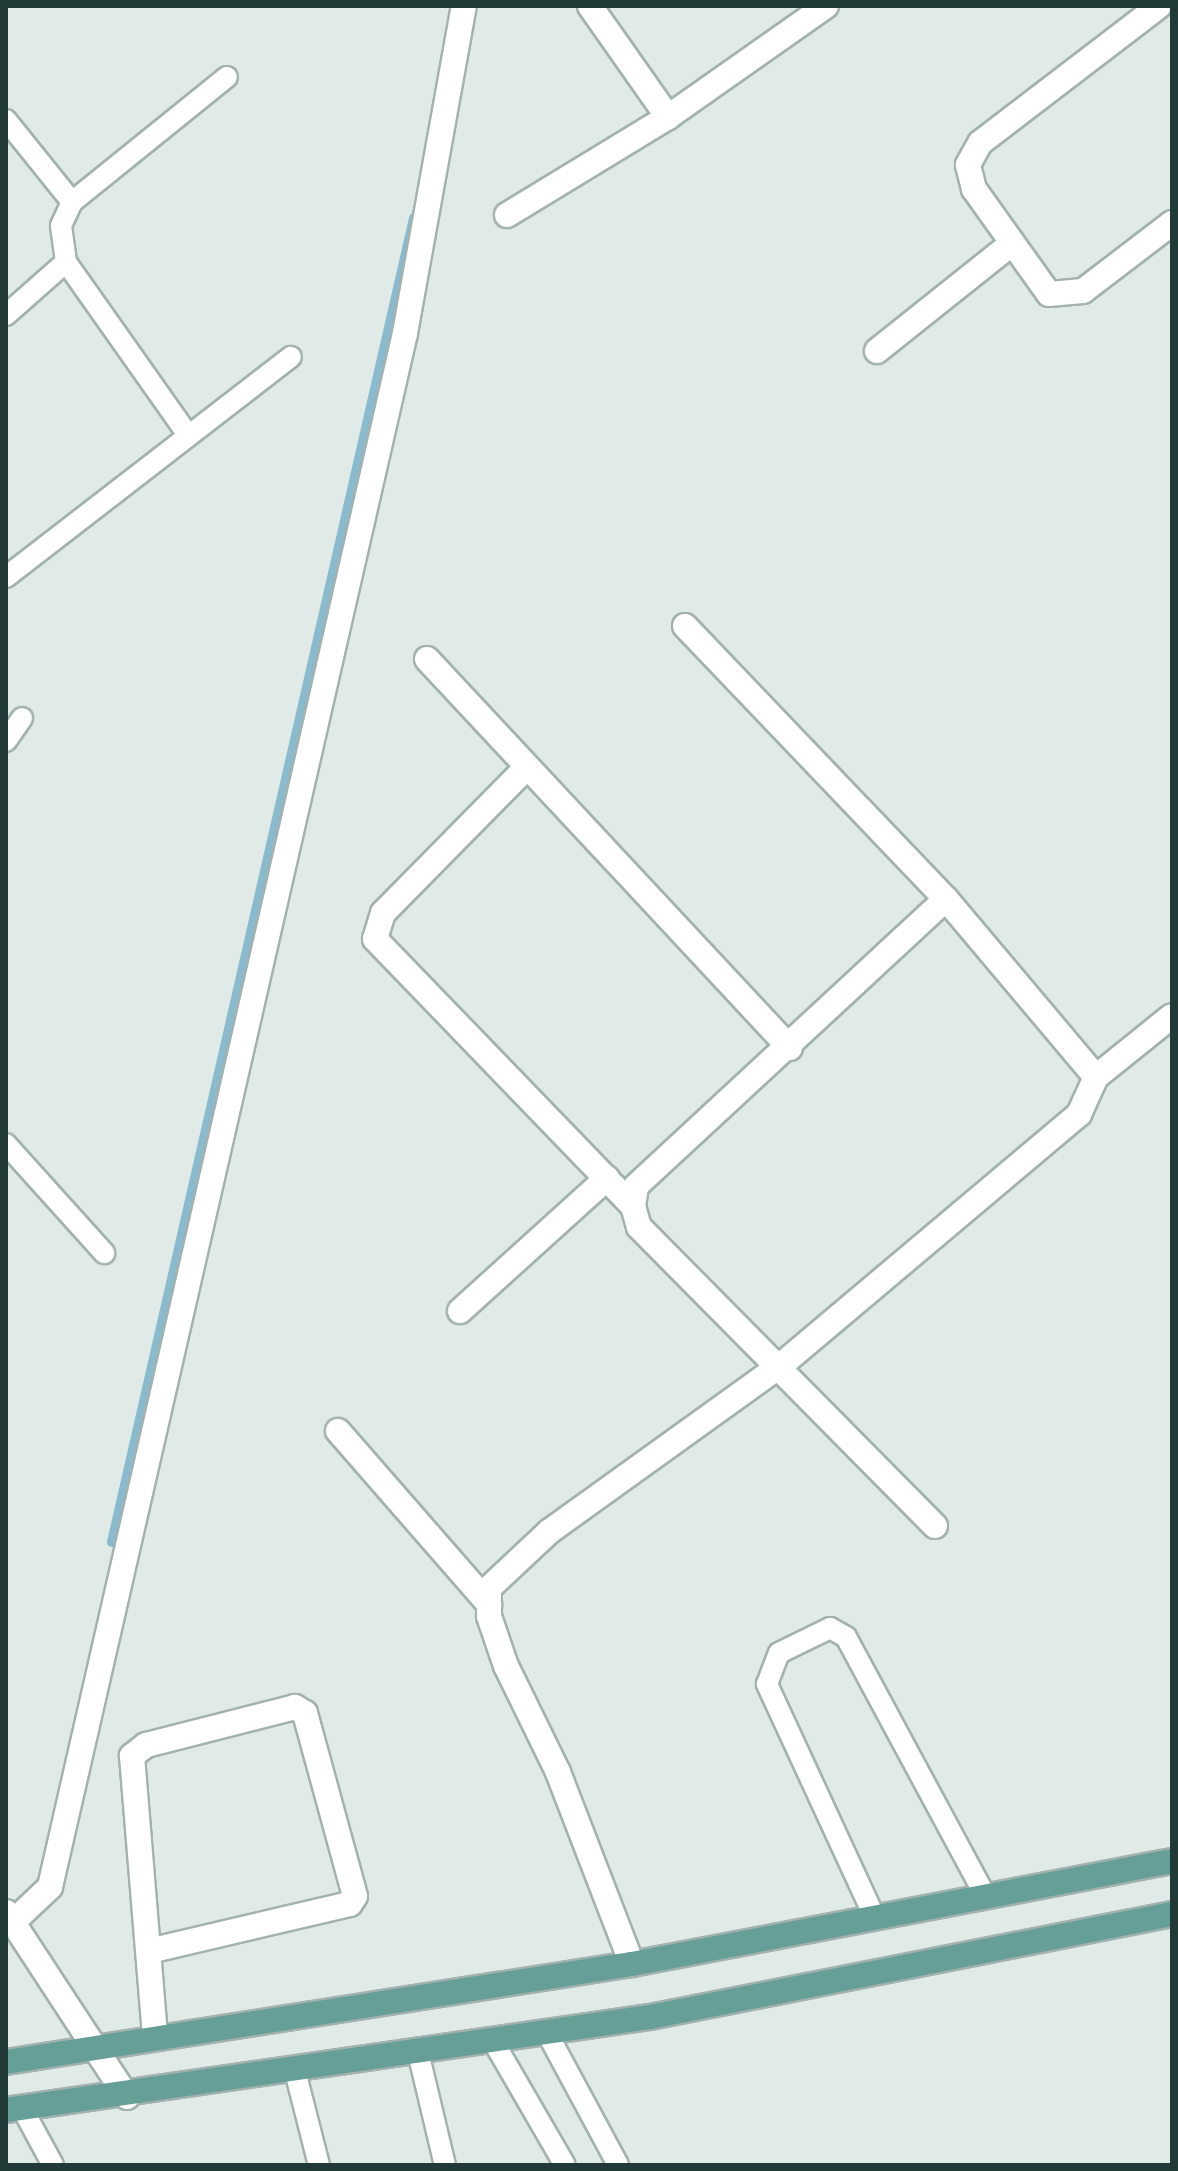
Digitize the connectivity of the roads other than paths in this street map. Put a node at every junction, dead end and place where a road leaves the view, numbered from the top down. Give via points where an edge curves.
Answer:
1 (464, 6) edge
2 (590, 6) edge
3 (826, 6) edge
4 (1159, 6) edge
5 (227, 77) dead end
6 (668, 117) junction
7 (6, 120) edge
8 (72, 202) junction
9 (507, 215) dead end
10 (1172, 223) edge
11 (1011, 244) junction
12 (66, 262) junction
13 (6, 315) edge
14 (877, 351) dead end
15 (291, 357) dead end
16 (188, 435) junction
17 (6, 577) edge
18 (685, 626) dead end
19 (427, 659) dead end
20 (22, 718) dead end
21 (6, 741) edge
22 (527, 767) junction
23 (946, 899) junction
24 (1172, 1016) edge
25 (790, 1048) junction
26 (1096, 1077) junction
27 (6, 1144) edge
28 (607, 1178) junction
29 (633, 1206) junction
30 (104, 1253) dead end
31 (460, 1311) dead end
32 (780, 1366) junction
33 (338, 1431) dead end
34 (935, 1526) dead end
35 (489, 1604) junction
36 (1172, 1861) edge
37 (986, 1897) junction
38 (1172, 1914) edge
39 (9, 1917) edge
40 (875, 1918) junction
41 (149, 1951) junction
42 (632, 1964) junction
43 (547, 2033) junction
44 (155, 2038) junction
45 (493, 2041) junction
46 (98, 2048) junction
47 (418, 2052) junction
48 (6, 2062) edge
49 (295, 2071) junction
50 (127, 2097) junction
51 (14, 2109) edge
52 (53, 2165) edge
53 (319, 2165) edge
54 (445, 2165) edge
55 (565, 2165) edge
56 (618, 2165) edge

1 - 39 street via 405,333 50,1887
2 - 6 street
3 - 6 street
4 - 11 street via 980,143 968,165 974,189
5 - 8 lane
6 - 9 street
7 - 8 lane
8 - 12 lane via 61,226
10 - 11 street via 1067,297 1049,294
11 - 14 street
12 - 13 lane
12 - 16 lane
15 - 16 lane
16 - 17 lane
18 - 23 street
19 - 22 street
20 - 21 lane
22 - 25 street
22 - 28 street via 383,913 375,939
23 - 25 street
23 - 26 street
24 - 26 street
25 - 29 street via 636,1186
26 - 32 street via 1079,1114
27 - 30 lane
28 - 29 street
28 - 31 street
29 - 32 street via 639,1227
32 - 34 street
32 - 35 street via 550,1531 489,1588
33 - 35 street
35 - 42 street via 506,1666 558,1772
36 - 37 main road
37 - 40 main road
37 - 40 lane via 846,1637 830,1628 779,1653 767,1684
38 - 43 main road
39 - 46 street
40 - 42 main road
41 - 41 street via 132,1756 146,1745 295,1707 305,1713 355,1896 350,1904
41 - 44 street
42 - 44 main road
43 - 45 main road
43 - 56 lane
44 - 46 main road
45 - 47 main road
45 - 55 lane
46 - 48 main road
46 - 50 street
47 - 49 main road
47 - 54 lane
49 - 50 main road
49 - 53 lane
50 - 51 main road
51 - 52 lane

